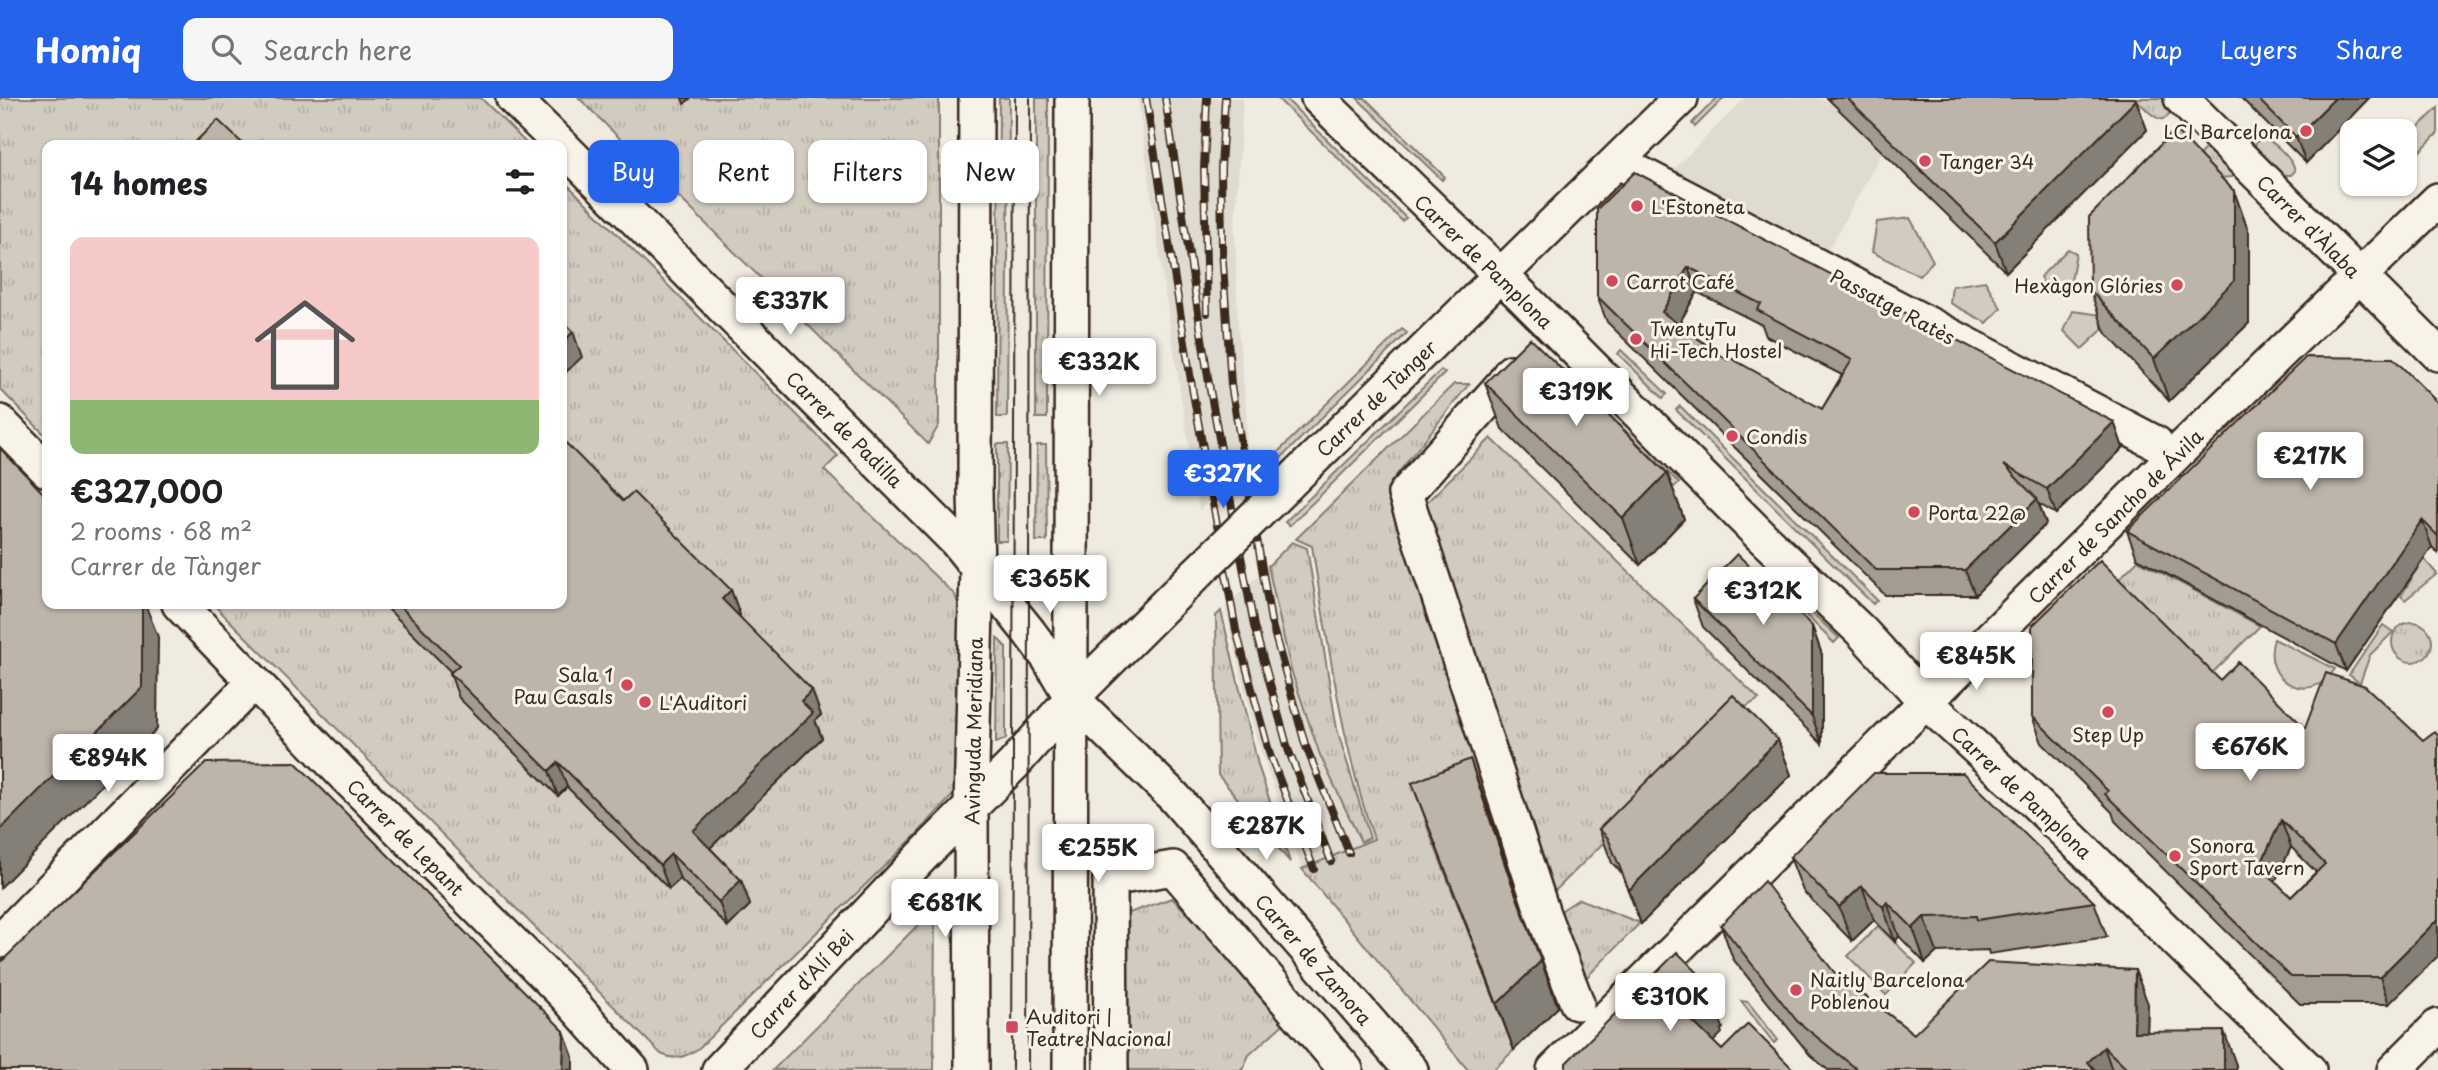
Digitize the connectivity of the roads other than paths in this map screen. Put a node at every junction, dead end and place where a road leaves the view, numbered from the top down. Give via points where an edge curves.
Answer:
1 (513, 98) edge
2 (976, 98) edge
3 (1072, 98) edge
4 (1318, 98) edge
5 (1681, 98) edge
6 (2181, 98) edge
7 (555, 140) edge
8 (567, 152) edge
9 (1630, 168) dead end
10 (2438, 200) edge
11 (1500, 275) junction
12 (2359, 276) junction
13 (2438, 354) edge
14 (1511, 372) edge
15 (0, 422) edge
16 (2156, 443) dead end
17 (42, 465) edge
18 (976, 567) junction
19 (184, 609) edge
20 (254, 682) junction
21 (1072, 698) junction
22 (1927, 703) junction
23 (971, 808) junction
24 (0, 941) edge
25 (1577, 1003) dead end
26 (2438, 1026) edge
27 (632, 1070) edge
28 (719, 1070) edge
29 (971, 1070) edge
30 (1070, 1070) edge
31 (1111, 1070) edge
32 (1346, 1070) edge
33 (1411, 1070) edge
34 (1554, 1070) edge
35 (2309, 1070) edge
36 (2394, 1070) edge

1 - 7 street, Carrer de Padilla
2 - 18 street, Avinguda Meridiana
3 - 21 street
4 - 11 street, Carrer de Pamplona
5 - 11 street, Carrer de Tànger
6 - 12 street, Carrer d'Àlaba
8 - 18 street, Carrer de Padilla via 937,522
9 - 16 street, Passatge Ratès
10 - 12 street, Carrer de Sancho de Ávila
11 - 21 street, Carrer de Tànger, bridge
11 - 22 street, Carrer de Pamplona via 1861,631
12 - 13 street, Carrer d'Àlaba
12 - 22 street, Carrer de Sancho de Ávila
14 - 25 street via 1405,494 1543,914
15 - 17 street
18 - 21 street, Carrer de Padilla via 1049,659
18 - 23 street, Avinguda Meridiana
19 - 20 street, Carrer de Lepant
20 - 24 street
20 - 27 street, Carrer de Lepant via 565,995
21 - 23 street, Carrer d'Alí Bei
21 - 30 street
21 - 33 street, Carrer de Zamora via 1174,797
22 - 34 street, Carrer de Sancho de Ávila
22 - 35 street, Carrer de Pamplona
23 - 28 street, Carrer d'Alí Bei
23 - 29 street, Avinguda Meridiana
26 - 36 street
31 - 32 street via 1110,878 1173,868

